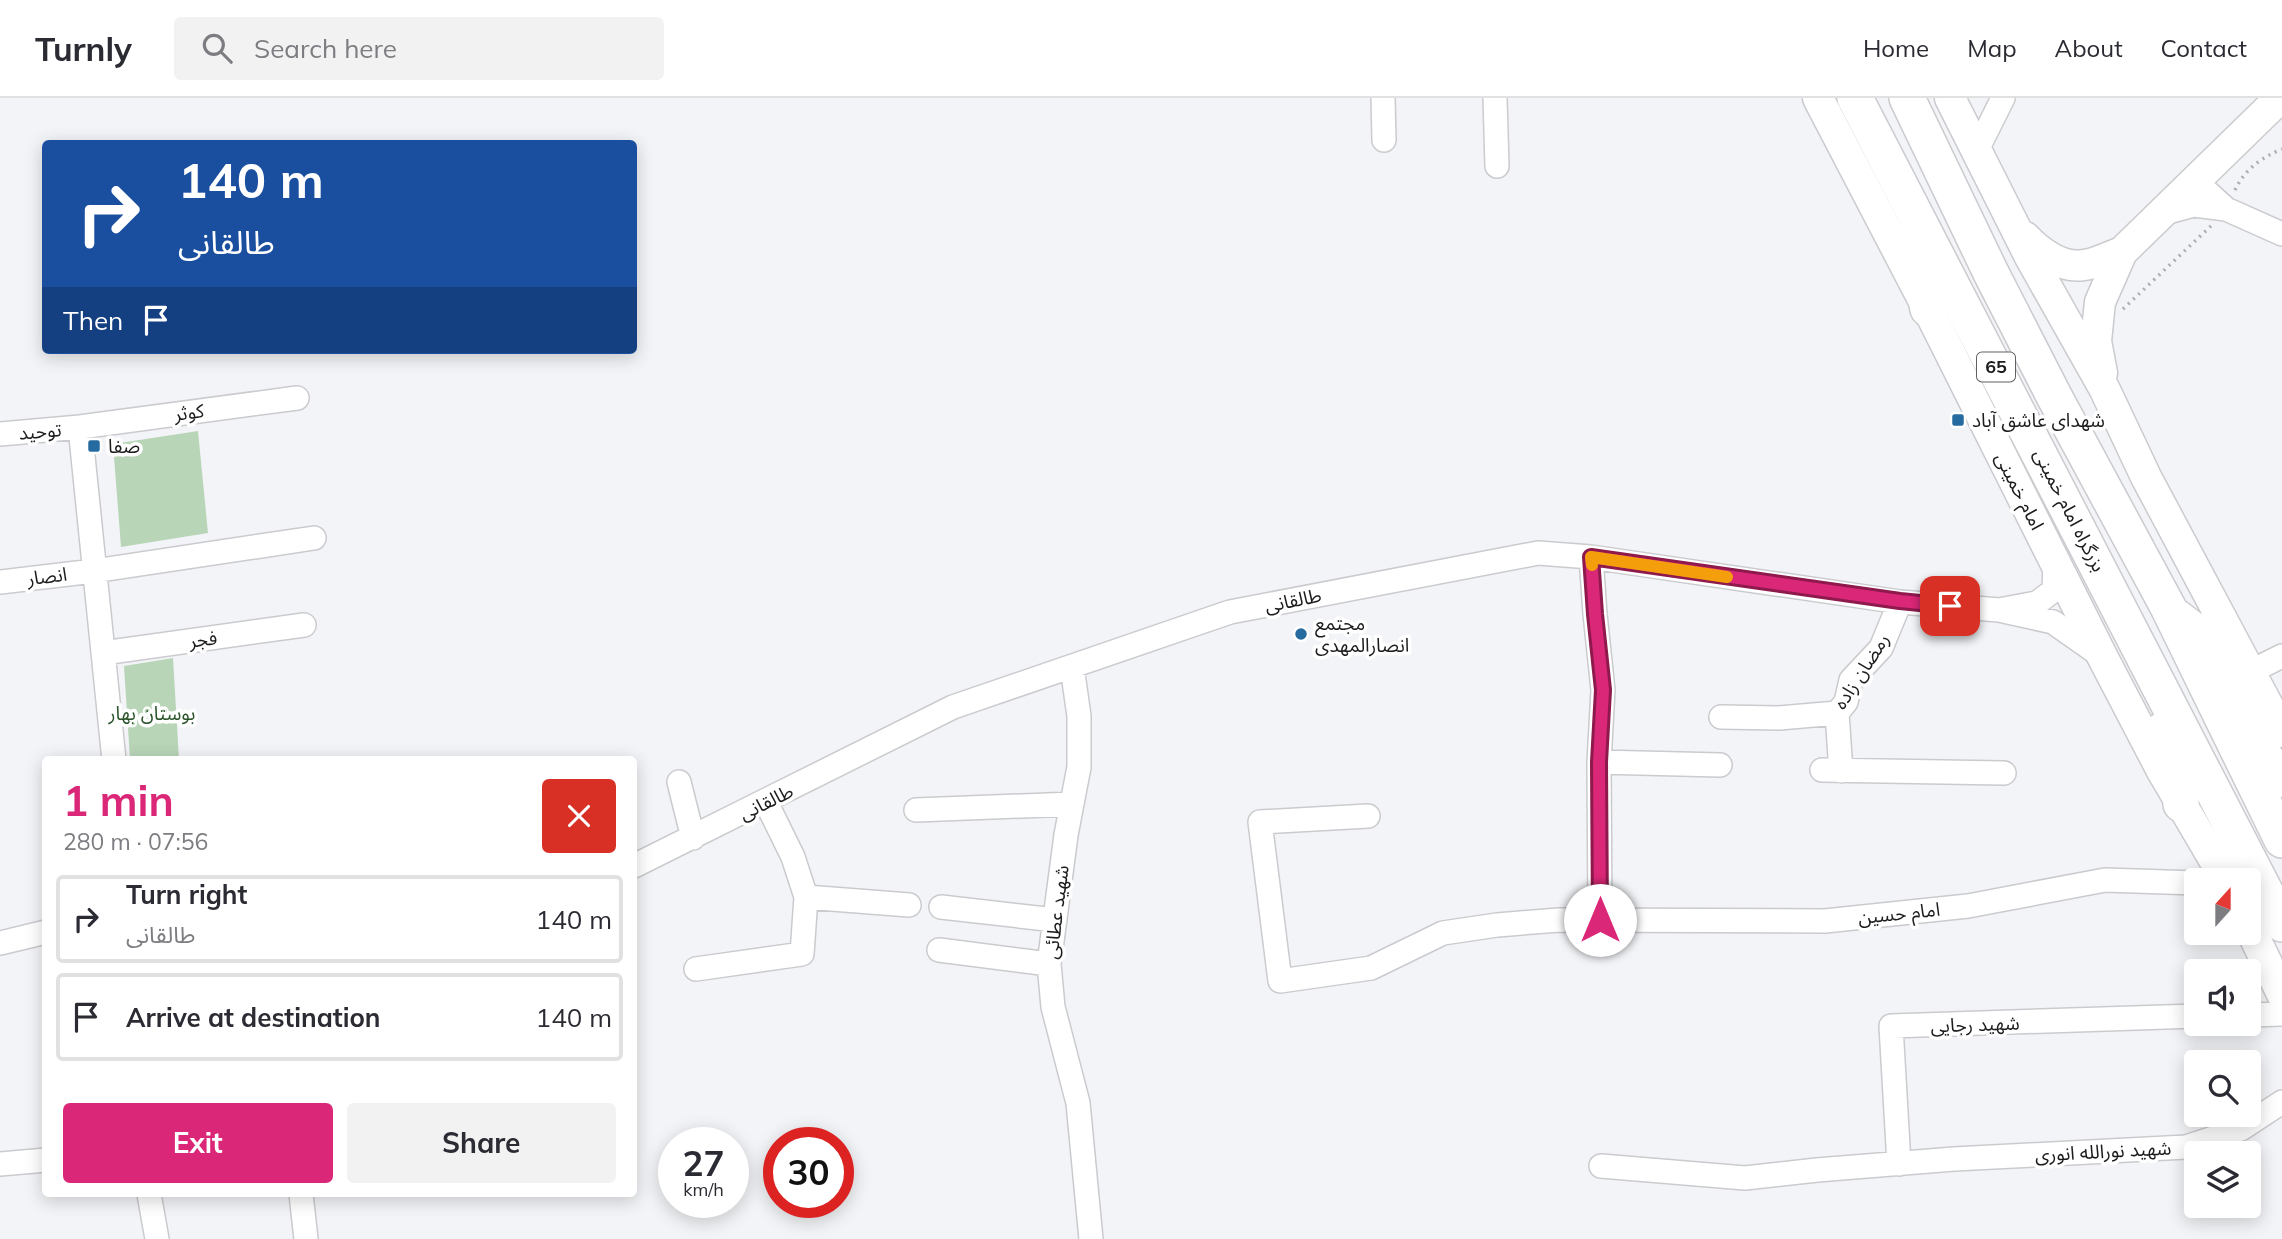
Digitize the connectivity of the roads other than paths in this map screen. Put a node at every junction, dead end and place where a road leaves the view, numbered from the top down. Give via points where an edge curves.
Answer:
1 (1383, 98) edge
2 (1495, 98) edge
3 (1818, 98) edge
4 (1856, 98) edge
5 (1907, 98) edge
6 (1950, 98) edge
7 (2003, 98) edge
8 (2280, 98) edge
9 (1384, 141) dead end
10 (1976, 152) junction
11 (1497, 166) dead end
12 (2194, 180) junction
13 (1906, 197) junction
14 (2226, 209) junction
15 (2161, 214) junction
16 (2013, 224) junction
17 (2282, 234) edge
18 (2122, 251) junction
19 (1928, 309) junction
20 (2105, 390) junction
21 (297, 398) dead end
22 (80, 427) junction
23 (0, 434) edge
24 (314, 538) dead end
25 (1591, 557) junction
26 (2055, 560) junction
27 (94, 571) junction
28 (0, 582) edge
29 (1900, 601) junction
30 (2168, 607) junction
31 (1999, 610) junction
32 (304, 625) dead end
33 (2135, 637) junction
34 (103, 653) junction
35 (2102, 656) junction
36 (2282, 656) edge
37 (1072, 667) junction
38 (2250, 672) junction
39 (1837, 713) junction
40 (1721, 717) dead end
41 (2282, 732) edge
42 (114, 756) edge
43 (1599, 762) junction
44 (1720, 765) dead end
45 (2004, 773) dead end
46 (679, 782) dead end
47 (2282, 782) edge
48 (766, 802) junction
49 (1072, 804) junction
50 (2181, 804) junction
51 (916, 810) dead end
52 (1368, 816) dead end
53 (693, 838) junction
54 (2282, 840) edge
55 (637, 865) edge
56 (2220, 868) edge
57 (2184, 883) edge
58 (806, 897) junction
59 (909, 905) dead end
60 (941, 907) dead end
61 (1055, 920) junction
62 (1600, 920) junction
63 (2282, 924) edge
64 (42, 933) edge
65 (0, 943) edge
66 (2258, 945) edge
67 (939, 950) dead end
68 (1049, 964) junction
69 (696, 968) dead end
70 (2282, 994) edge
71 (2282, 1014) edge
72 (2261, 1015) edge
73 (2184, 1016) edge
74 (2282, 1102) edge
75 (42, 1160) edge
76 (0, 1164) edge
77 (1899, 1164) junction
78 (1601, 1166) dead end
79 (150, 1197) edge
80 (302, 1197) edge
81 (157, 1239) edge
82 (306, 1239) edge
83 (1091, 1239) edge

1 - 9 street
2 - 11 street
3 - 19 main road, امام خمینی
4 - 13 highway, بزرگراه امام خمینی / 65
5 - 30 highway, بزرگراه امام خمینی / 65 via 2054,396
6 - 10 main road
7 - 10 street
8 - 12 main road
10 - 16 main road
12 - 14 street
12 - 15 main road
13 - 19 highway
13 - 33 highway, بزرگراه امام خمینی / 65
14 - 15 street via 2194,205
14 - 17 street
15 - 18 main road
16 - 18 main road via 2036,249 2056,261 2083,266
16 - 20 main road
18 - 20 main road via 2099,315 2096,341
19 - 26 main road, امام خمینی
20 - 38 main road
21 - 22 street, کوثر
22 - 23 street, توحید
22 - 27 street
24 - 27 street, انصار
25 - 29 street, طالقانی
25 - 37 street, طالقانی via 1538,553 1230,612
25 - 43 street via 1603,690
26 - 31 street via 2054,590 2037,603
26 - 35 main road, امام خمینی
27 - 28 street, انصار
27 - 34 street
29 - 31 street, طالقانی
29 - 39 street, رمضان زاده via 1881,648 1851,680 1846,702
30 - 47 main road via 2199,631
30 - 54 highway, بزرگراه امام خمینی / 65
31 - 35 street via 2053,622
32 - 34 street, فجر
33 - 50 highway via 2143,689 2178,768
33 - 63 highway, بزرگراه امام خمینی / 65
34 - 42 street
35 - 50 main road, امام خمینی
36 - 38 street
37 - 48 street, طالقانی via 954,707
37 - 49 street, شهید عطائی via 1079,754
38 - 41 main road
39 - 40 street, رمضان زاده
39 - 45 street via 1831,770
43 - 44 street
43 - 62 street
46 - 53 street
48 - 53 street, طالقانی
48 - 58 street via 793,857
49 - 51 street
49 - 61 street, شهید عطائی
50 - 56 main road, امام خمینی
52 - 62 street, امام حسین via 1260,822 1280,981 1371,968 1443,933
53 - 55 street, طالقانی
57 - 62 street, امام حسین via 2105,880 1968,906 1825,921
58 - 59 street
58 - 69 street via 802,954
60 - 61 street
61 - 68 street, شهید عطائی
64 - 65 street
66 - 70 main road
67 - 68 street
68 - 83 street, شهید عطائی via 1053,1007 1078,1103
71 - 72 street
73 - 77 street, شهید رجایی via 1891,1026
74 - 77 street, شهید نورالله انوری via 2241,1129 2186,1147
75 - 76 street
77 - 78 street, شهید نورالله انوری via 1745,1178
79 - 81 street
80 - 82 street

